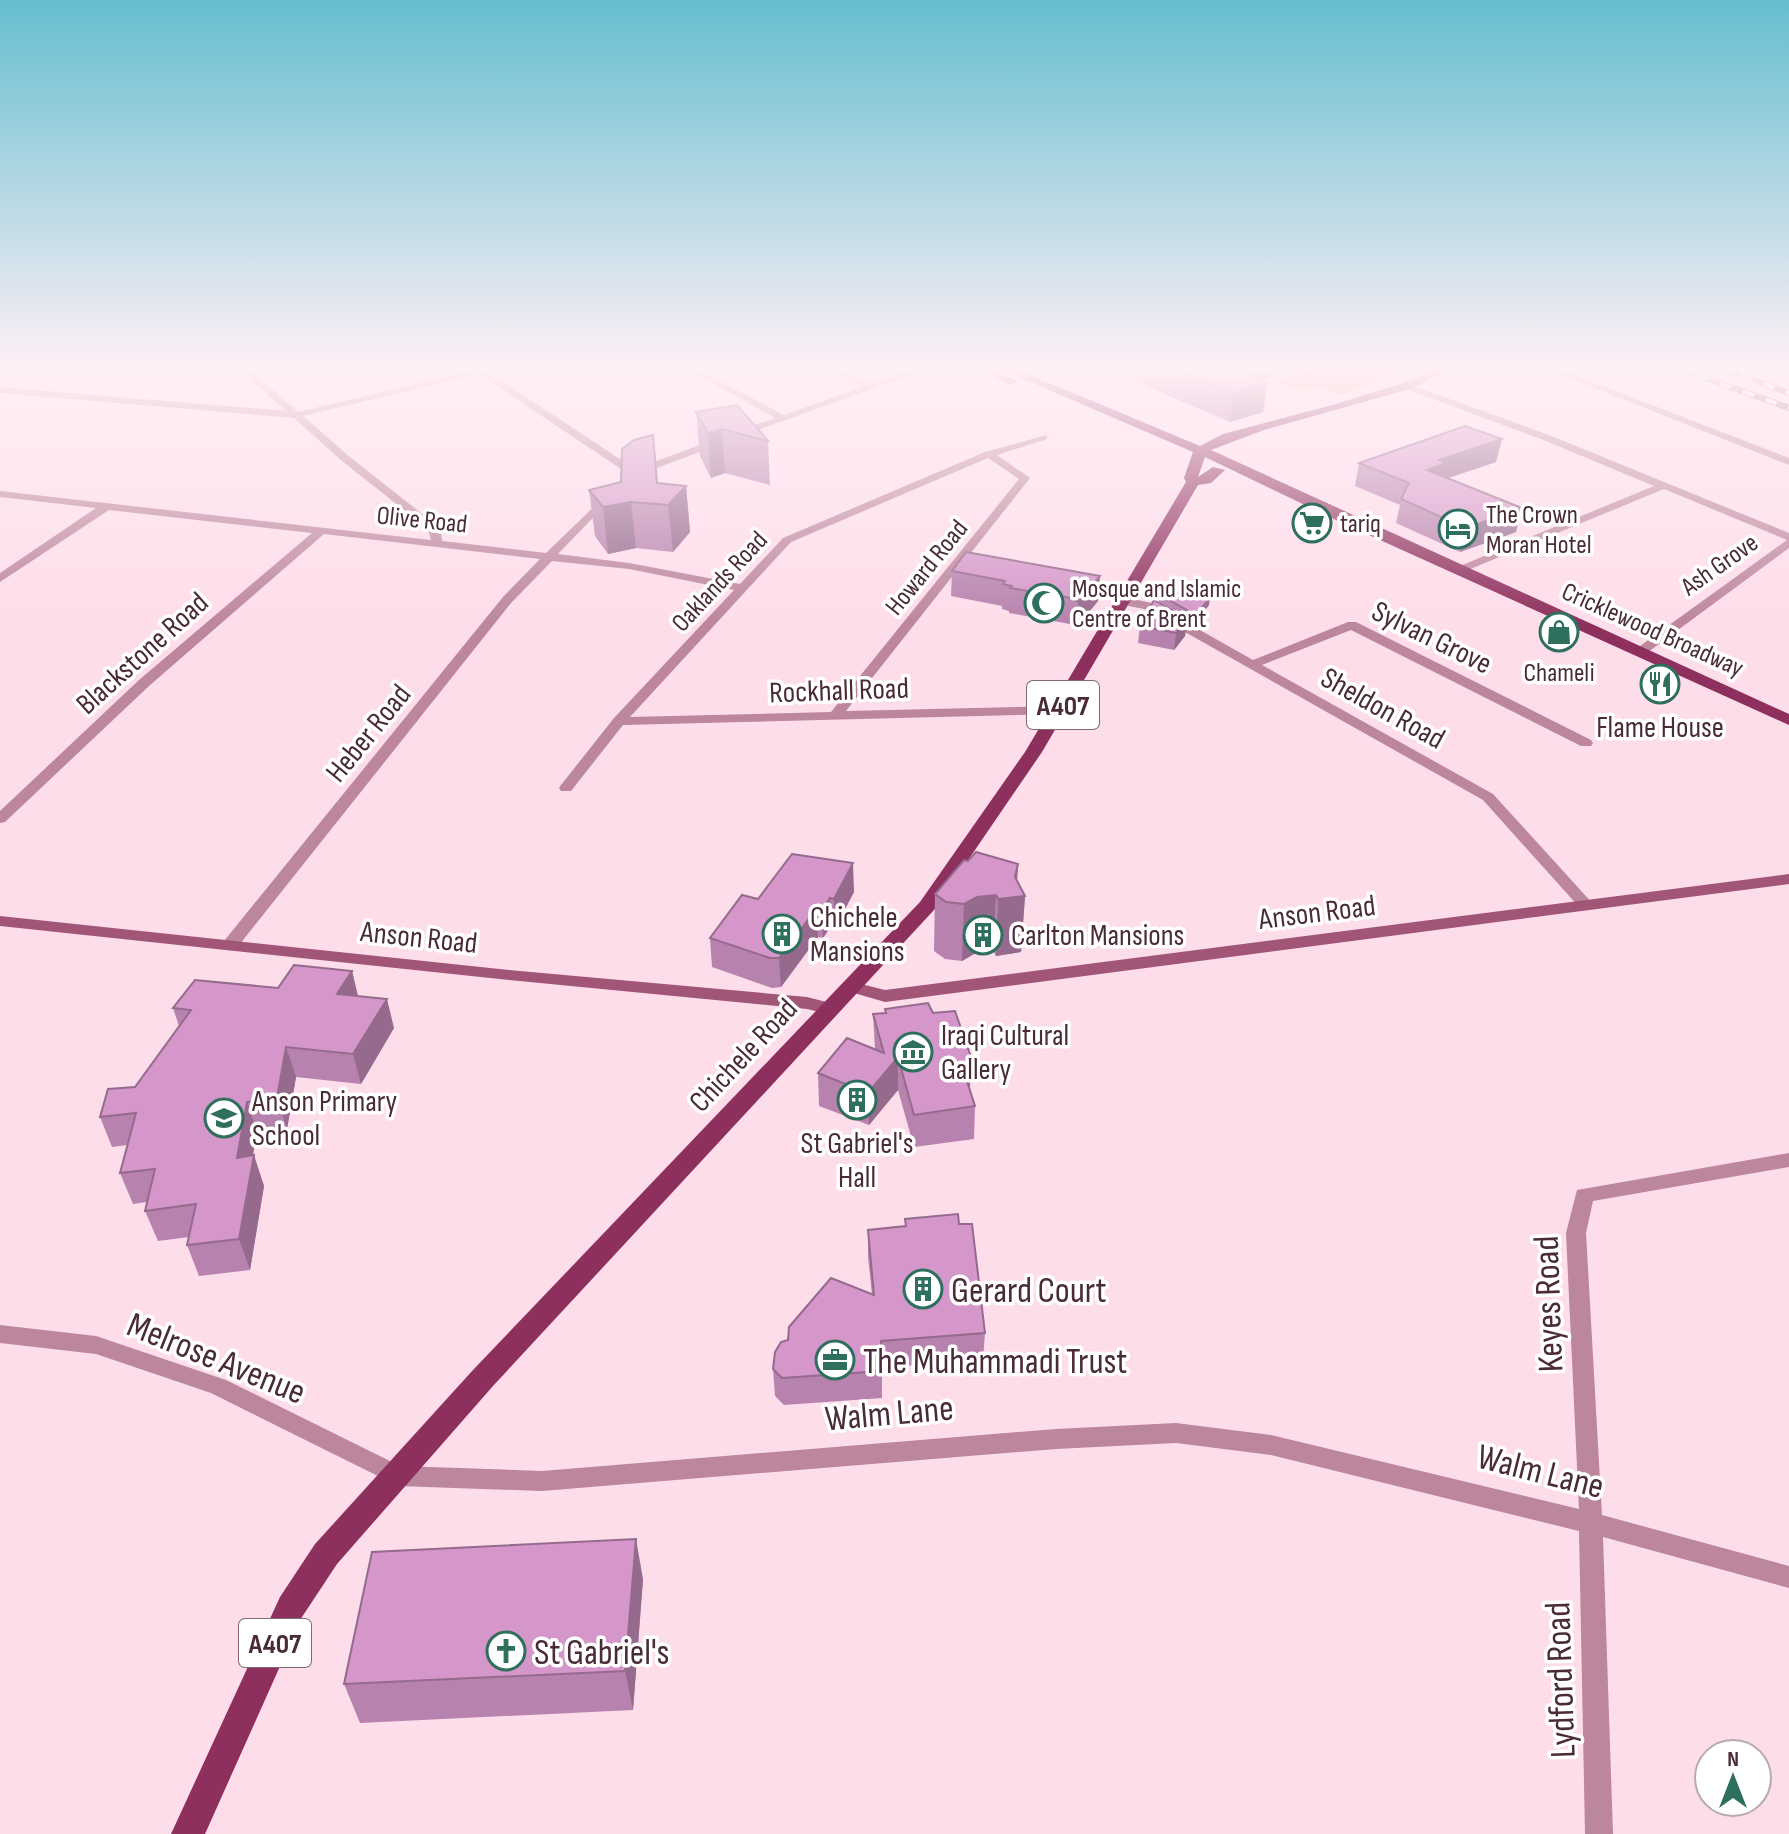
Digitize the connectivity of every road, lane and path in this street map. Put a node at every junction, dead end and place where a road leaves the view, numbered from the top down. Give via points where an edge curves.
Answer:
1 (342, 453) edge
2 (603, 453) edge
3 (689, 453) edge
4 (993, 453) edge
5 (1191, 453) edge
6 (1192, 453) edge
7 (1205, 453) edge
8 (1232, 453) edge
9 (1580, 453) edge
10 (1765, 453) edge
11 (989, 454) junction
12 (1200, 456) junction
13 (1789, 462) edge
14 (1220, 465) junction
15 (634, 473) junction
16 (624, 482) edge
17 (1193, 482) junction
18 (1665, 485) junction
19 (615, 491) edge
20 (0, 494) edge
21 (107, 506) junction
22 (321, 531) junction
23 (1789, 537) edge
24 (437, 543) junction
25 (1789, 543) edge
26 (550, 557) junction
27 (1459, 570) junction
28 (0, 578) edge
29 (743, 588) junction
30 (1123, 601) junction
31 (1640, 652) junction
32 (1251, 665) junction
33 (1060, 710) junction
34 (834, 717) junction
35 (1789, 720) edge
36 (619, 721) junction
37 (1586, 743) dead end
38 (566, 788) dead end
39 (0, 819) edge
40 (1789, 879) edge
41 (1586, 905) junction
42 (0, 921) edge
43 (230, 945) junction
44 (853, 987) junction
45 (832, 1009) junction
46 (1789, 1160) edge
47 (0, 1334) edge
48 (398, 1476) junction
49 (1591, 1523) junction
50 (1789, 1577) edge
51 (188, 1834) edge
52 (1599, 1834) edge

1 - 24 street via 427,523
2 - 15 street
3 - 15 street
4 - 11 street, Oaklands Road
5 - 12 main road, Cricklewood Broadway
6 - 12 main road, Cricklewood Broadway
7 - 12 main road
8 - 14 main road
9 - 18 street
10 - 13 street
11 - 29 street, Oaklands Road via 787,540
11 - 34 street, Howard Road via 1025,478
12 - 14 main road, Cricklewood Broadway
12 - 17 main road, Chichele Road / A407
14 - 17 main road via 1206,480
14 - 27 main road, Cricklewood Broadway
15 - 16 street
17 - 30 main road, Chichele Road / A407
18 - 23 street
18 - 27 street
19 - 26 street, Heber Road
20 - 21 street, Olive Road
21 - 22 street, Olive Road
21 - 28 street
22 - 24 street, Olive Road
22 - 39 street, Blackstone Road via 144,683
24 - 26 street, Olive Road
25 - 31 street, Ash Grove
26 - 29 street, Olive Road
26 - 43 street, Heber Road via 507,600
27 - 31 main road, Cricklewood Broadway
29 - 36 street, Oaklands Road
30 - 32 street, Sheldon Road via 1148,606
30 - 33 main road, Chichele Road / A407
31 - 35 main road, Cricklewood Broadway
32 - 37 street, Sylvan Grove via 1352,625
32 - 41 street, Sheldon Road via 1488,797
33 - 34 street, Rockhall Road
33 - 44 main road, Chichele Road / A407 via 972,847
34 - 36 street, Rockhall Road
36 - 38 street, Oaklands Road
40 - 41 street, Anson Road
41 - 44 street, Anson Road via 885,996
42 - 43 street, Anson Road
43 - 45 street, Anson Road
44 - 45 main road, Chichele Road / A407
45 - 48 main road, Chichele Road / A407 via 483,1378
46 - 49 street, Keyes Road via 1584,1195 1576,1233
47 - 48 street, Melrose Avenue via 96,1345 218,1386
48 - 49 street, Walm Lane via 542,1481 1176,1433 1271,1445
48 - 51 main road, A407 via 326,1554 291,1607
49 - 50 street, Walm Lane
49 - 52 street, Lydford Road

